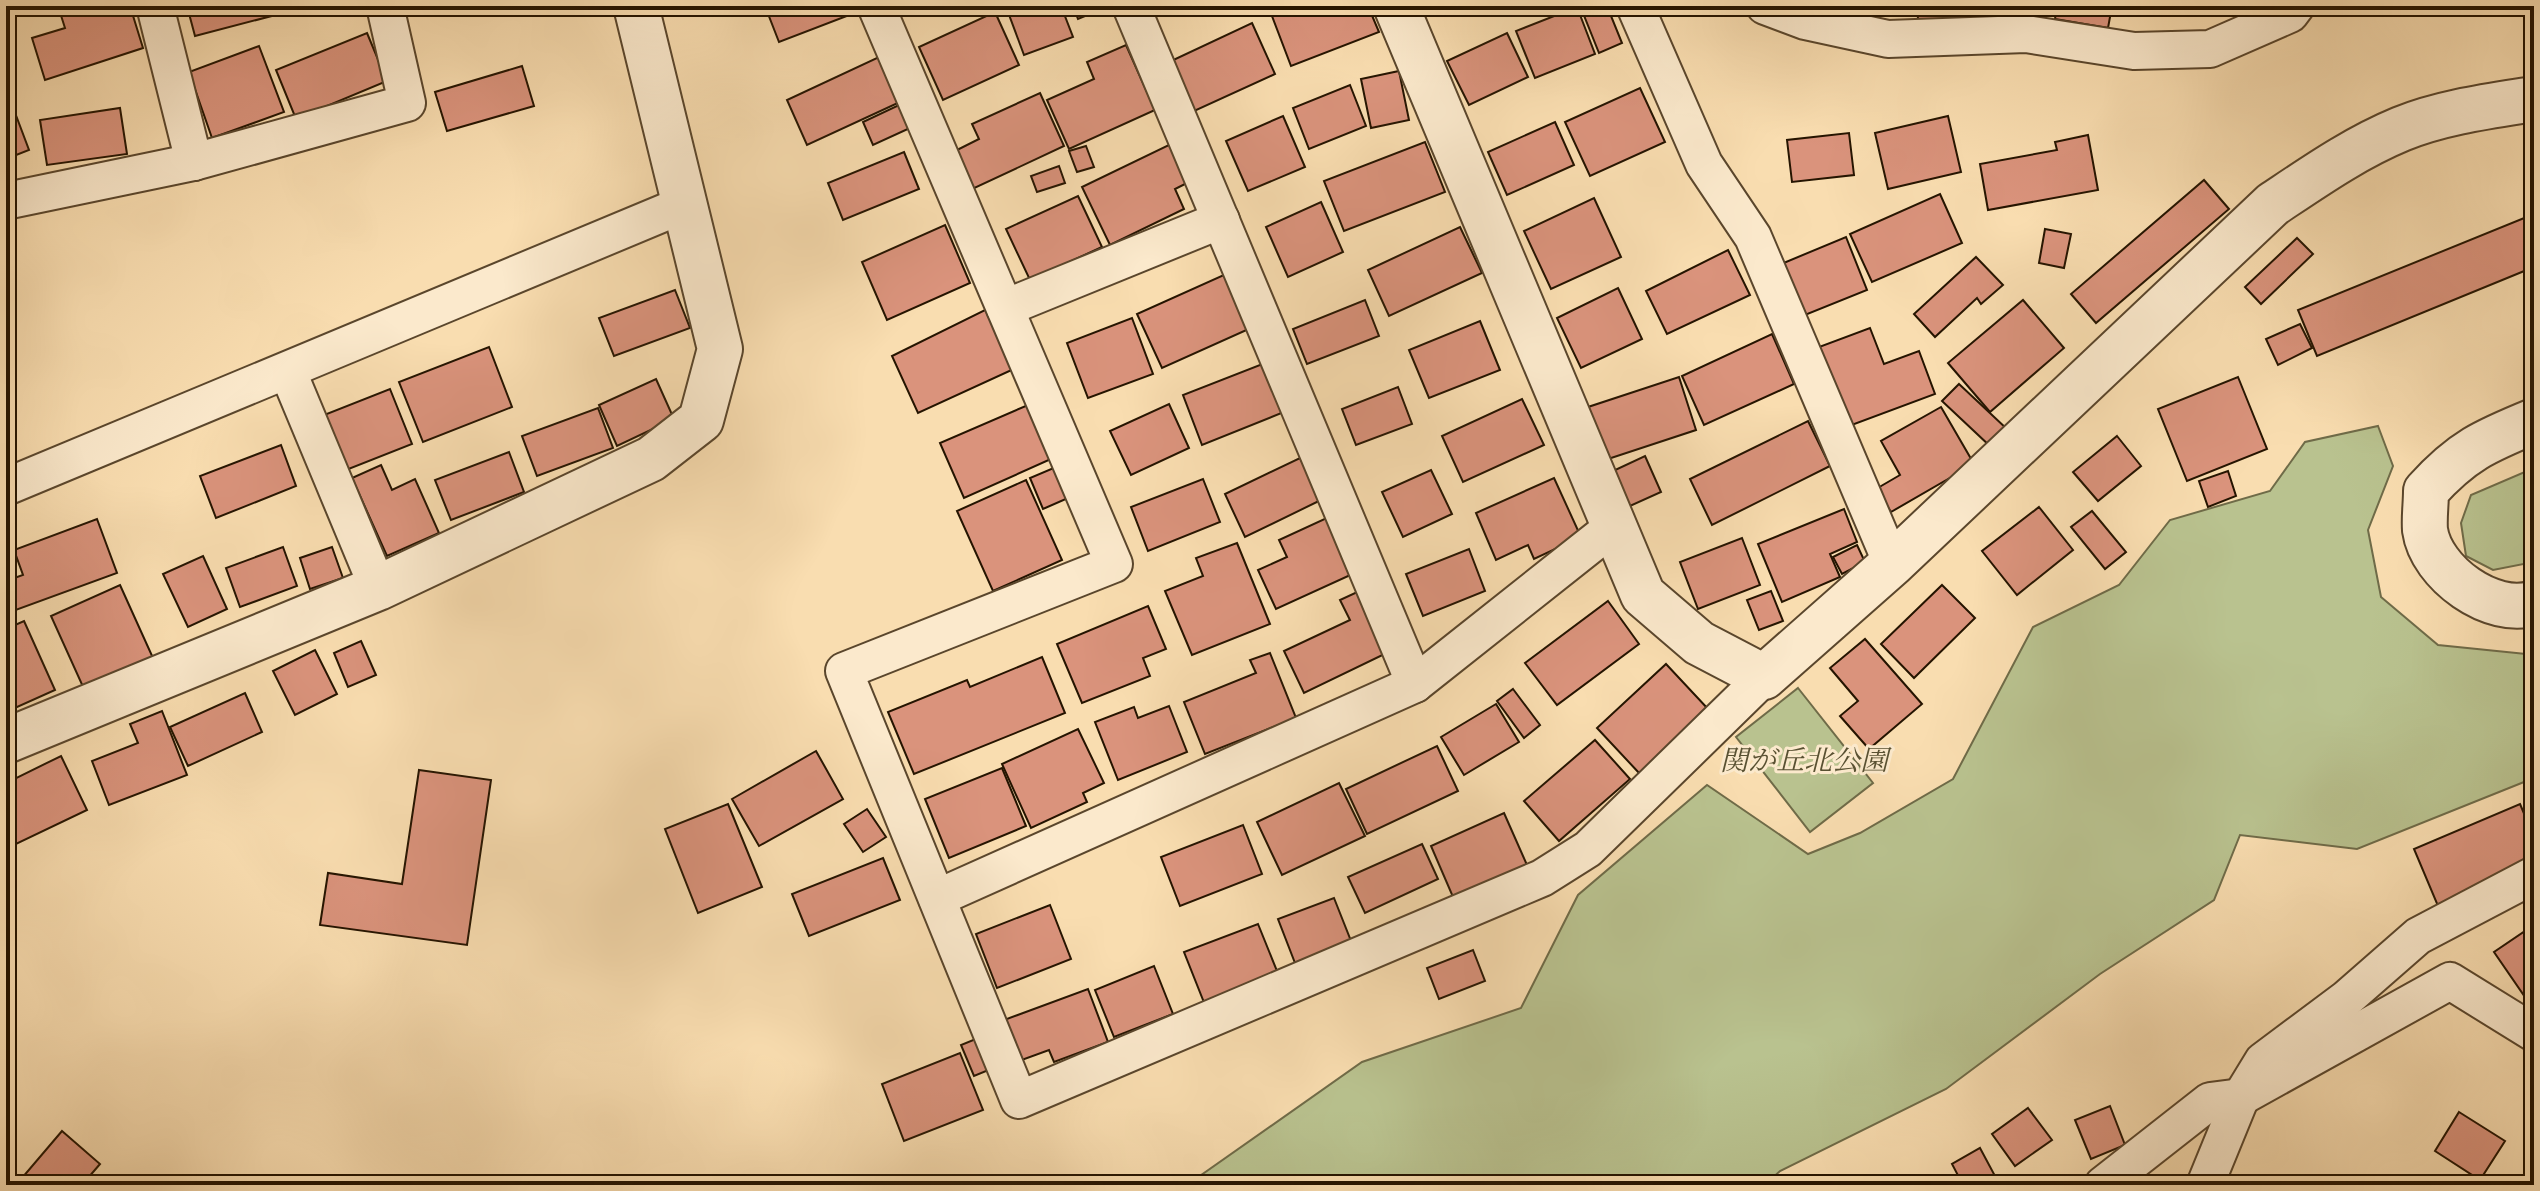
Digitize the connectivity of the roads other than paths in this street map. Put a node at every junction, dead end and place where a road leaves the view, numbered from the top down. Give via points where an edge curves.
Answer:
1 (155, 6) edge
2 (385, 6) edge
3 (636, 6) edge
4 (876, 6) edge
5 (1396, 6) edge
6 (1635, 6) edge
7 (1765, 6) edge
8 (2296, 6) edge
9 (1136, 7) edge
10 (2534, 99) edge
11 (194, 162) junction
12 (6, 201) edge
13 (685, 204) junction
14 (1221, 220) junction
15 (1005, 308) junction
16 (288, 372) junction
17 (2534, 421) edge
18 (6, 487) edge
19 (1613, 527) junction
20 (1892, 564) junction
21 (378, 588) junction
22 (2534, 603) edge
23 (1764, 677) junction
24 (1415, 684) junction
25 (6, 741) edge
26 (2534, 875) edge
27 (937, 898) junction
28 (2534, 1033) edge
29 (2241, 1097) junction
30 (2103, 1185) edge
31 (2205, 1185) edge

1 - 11 street
2 - 11 street via 407,103
3 - 13 street
4 - 15 street
5 - 19 street
6 - 20 street via 1704,164 1753,237
7 - 8 street via 1805,21 1888,39 2026,34 2134,51 2210,49 2290,14
9 - 14 street
10 - 20 street via 2403,128 2337,160 2273,204
11 - 12 street
13 - 16 street
13 - 21 street via 720,349 701,420 651,459
14 - 15 street
14 - 24 street
15 - 27 street via 1114,564 844,671
16 - 18 street
16 - 21 street
17 - 22 street via 2479,443 2449,466 2426,491 2425,532 2448,573 2482,599 2519,608
19 - 23 street via 1643,595 1699,643
19 - 24 street
20 - 23 street
21 - 25 street
23 - 27 street via 1588,849 1542,878 1019,1100
24 - 27 street
26 - 29 street via 2418,936 2263,1061
28 - 29 street via 2450,981
29 - 30 street via 2210,1101
29 - 31 street

